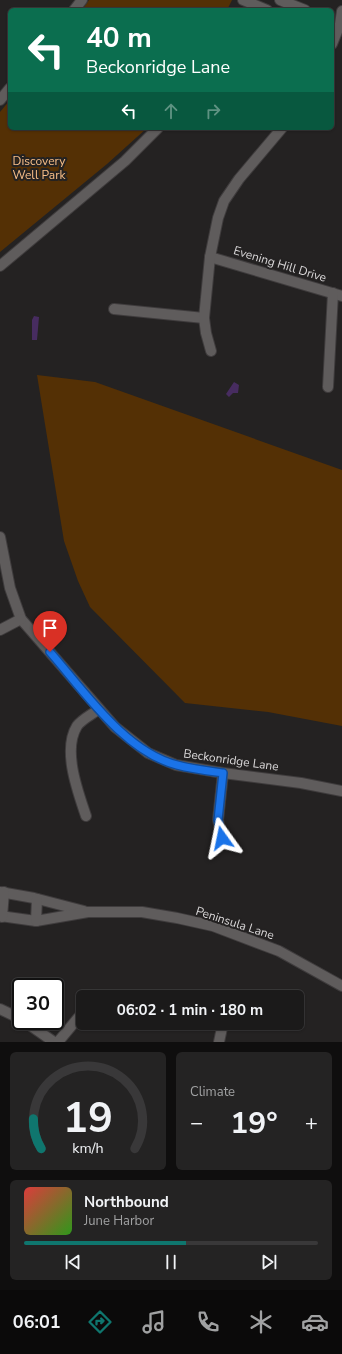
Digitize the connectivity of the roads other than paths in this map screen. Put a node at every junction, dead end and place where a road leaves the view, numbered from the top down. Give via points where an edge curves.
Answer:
1 (82, 0) edge
2 (243, 0) edge
3 (280, 0) edge
4 (76, 8) edge
5 (262, 8) edge
6 (300, 8) edge
7 (342, 11) edge
8 (336, 22) edge
9 (334, 33) edge
10 (8, 90) edge
11 (0, 100) edge
12 (156, 130) edge
13 (280, 130) edge
14 (210, 257) junction
15 (0, 266) edge
16 (337, 294) edge
17 (114, 309) dead end
18 (204, 318) junction
19 (211, 351) dead end
20 (328, 387) dead end
21 (0, 537) edge
22 (1, 549) edge
23 (2, 561) edge
24 (21, 619) junction
25 (0, 630) edge
26 (99, 709) junction
27 (223, 773) junction
28 (342, 791) edge
29 (86, 816) dead end
30 (222, 838) dead end
31 (2, 892) edge
32 (42, 900) junction
33 (88, 912) junction
34 (1, 916) edge
35 (40, 921) junction
36 (342, 986) edge
37 (0, 1009) edge
38 (12, 1015) edge
39 (76, 1020) edge
40 (37, 1030) edge
41 (222, 1030) edge
42 (54, 1042) edge
43 (58, 1042) edge
44 (219, 1042) edge

1 - 4 street
2 - 5 street
3 - 6 street
7 - 8 street
8 - 9 street
10 - 11 street
12 - 15 street via 125,161
13 - 14 street via 224,201
14 - 16 street, Evening Hill Drive
14 - 18 street
16 - 20 street
17 - 18 street
18 - 19 street
21 - 22 street, Beckonridge Lane
22 - 23 street, Beckonridge Lane
23 - 24 street, Beckonridge Lane
24 - 25 street
24 - 26 street, Beckonridge Lane
26 - 27 street, Beckonridge Lane via 115,727 148,753 176,765
26 - 29 street via 78,725 72,747 75,785
27 - 28 street, Beckonridge Lane
27 - 30 street via 218,820
31 - 32 street, Peninsula Lane
31 - 34 street
32 - 33 street, Peninsula Lane
32 - 35 street
33 - 35 street, Peninsula Lane
33 - 36 street, Peninsula Lane via 142,912 213,926 279,951
34 - 35 street, Peninsula Lane
37 - 38 street
39 - 43 street
40 - 42 street
41 - 44 street

